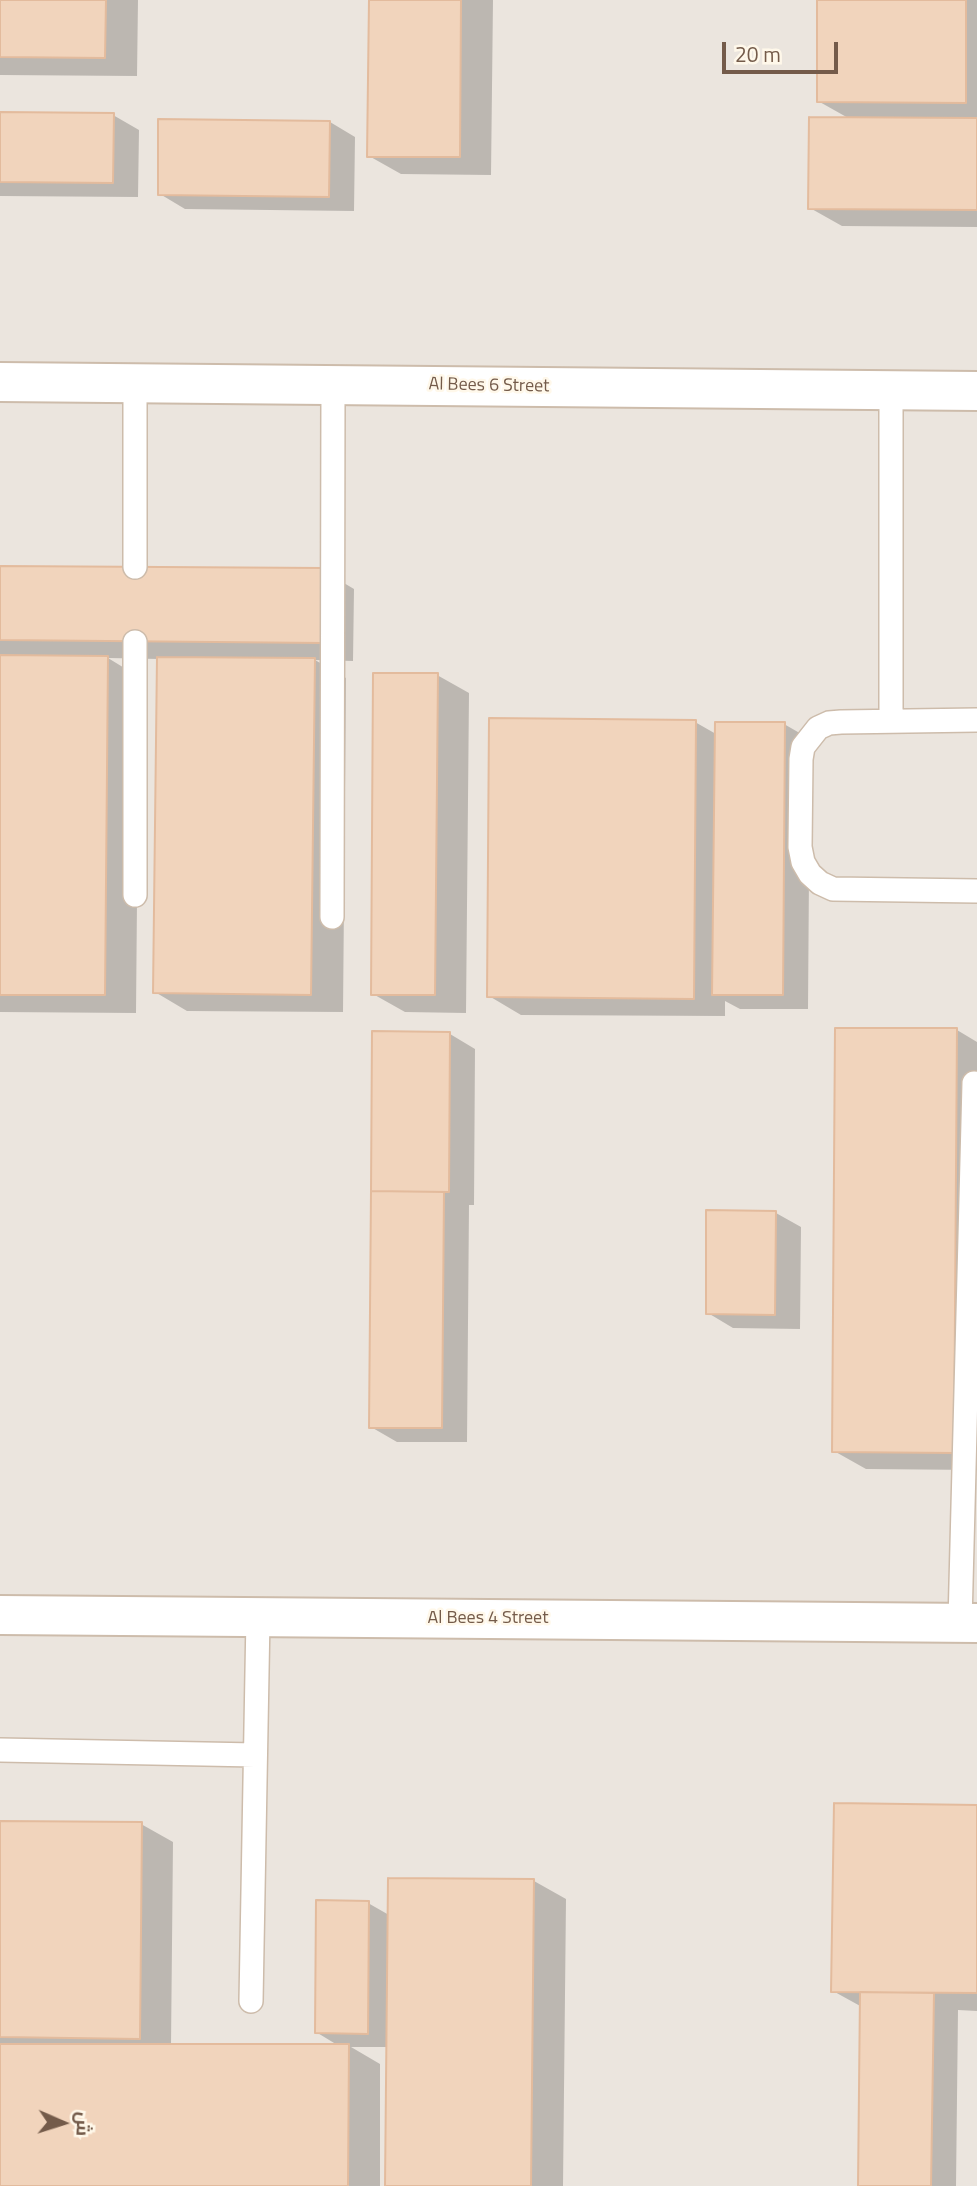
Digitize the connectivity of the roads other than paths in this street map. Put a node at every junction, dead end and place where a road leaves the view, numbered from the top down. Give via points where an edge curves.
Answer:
1 (0, 382) edge
2 (135, 383) junction
3 (333, 385) junction
4 (891, 390) junction
5 (977, 391) edge
6 (135, 567) dead end
7 (135, 642) dead end
8 (977, 720) edge
9 (891, 721) junction
10 (977, 891) edge
11 (135, 895) dead end
12 (332, 917) dead end
13 (974, 1083) dead end
14 (0, 1615) edge
15 (258, 1617) junction
16 (968, 1623) edge
17 (0, 1750) edge
18 (255, 1755) junction
19 (251, 2001) dead end

1 - 2 street, Al Bees 6 Street
2 - 3 street, Al Bees 6 Street
2 - 6 lane
3 - 4 street, Al Bees 6 Street
3 - 12 lane
4 - 5 street, Al Bees 6 Street
4 - 9 lane
7 - 11 lane
8 - 9 lane
9 - 10 lane via 829,723 809,737 801,759 803,862 820,883 833,889
13 - 16 lane
14 - 15 street, Al Bees 4 Street
15 - 16 street, Al Bees 4 Street
15 - 18 lane
17 - 18 lane
18 - 19 lane

